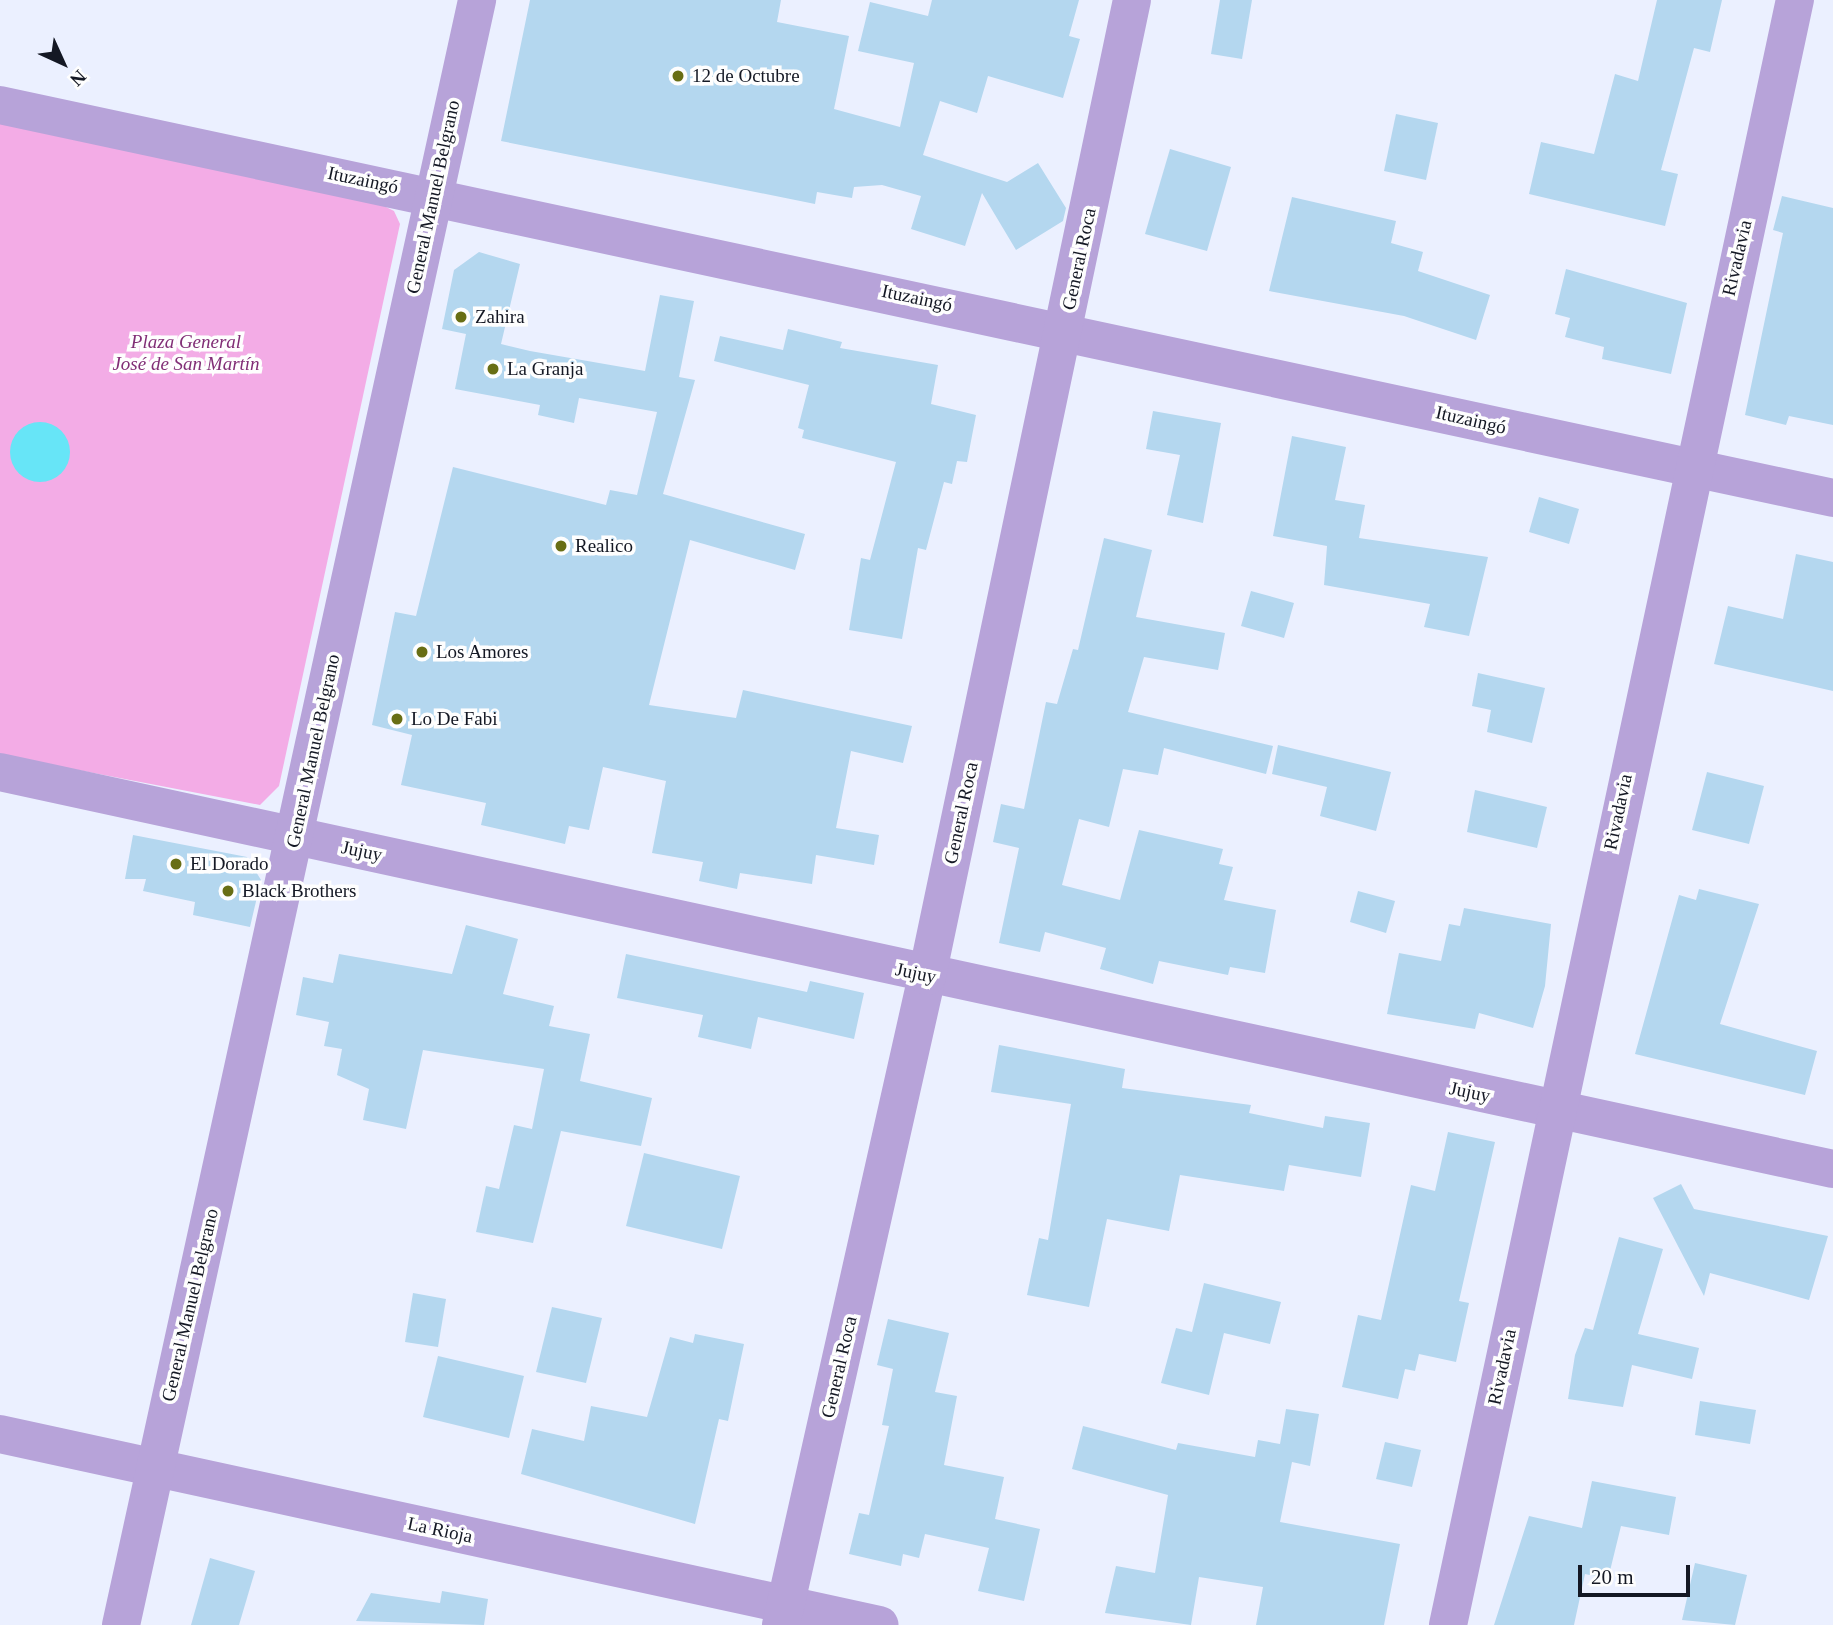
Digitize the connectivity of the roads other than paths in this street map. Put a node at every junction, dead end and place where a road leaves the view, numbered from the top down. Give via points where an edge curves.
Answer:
1 (477, 0) edge
2 (1132, 0) edge
3 (1795, 0) edge
4 (0, 105) edge
5 (433, 195) junction
6 (1065, 329) junction
7 (1690, 468) junction
8 (1833, 498) edge
9 (0, 772) edge
10 (295, 836) junction
11 (927, 976) junction
12 (1555, 1110) junction
13 (1833, 1169) edge
14 (0, 1434) edge
15 (154, 1468) junction
16 (783, 1616) edge
17 (121, 1625) edge
18 (880, 1625) edge
19 (1448, 1625) edge

1 - 5 street, General Manuel Belgrano
2 - 6 street, General Roca
3 - 7 street, Rivadavia
4 - 5 street, Ituzaingó
5 - 6 street, Ituzaingó
5 - 10 street, General Manuel Belgrano
6 - 7 street, Ituzaingó
6 - 11 street, General Roca
7 - 8 street, Ituzaingó
7 - 12 street, Rivadavia
9 - 10 street, Jujuy
10 - 11 street, Jujuy
10 - 15 street, General Manuel Belgrano
11 - 12 street, Jujuy
11 - 16 street, General Roca
12 - 13 street, Jujuy
12 - 19 street, Rivadavia
14 - 15 street, La Rioja
15 - 16 street, La Rioja
15 - 17 street, General Manuel Belgrano
16 - 18 street, La Rioja

